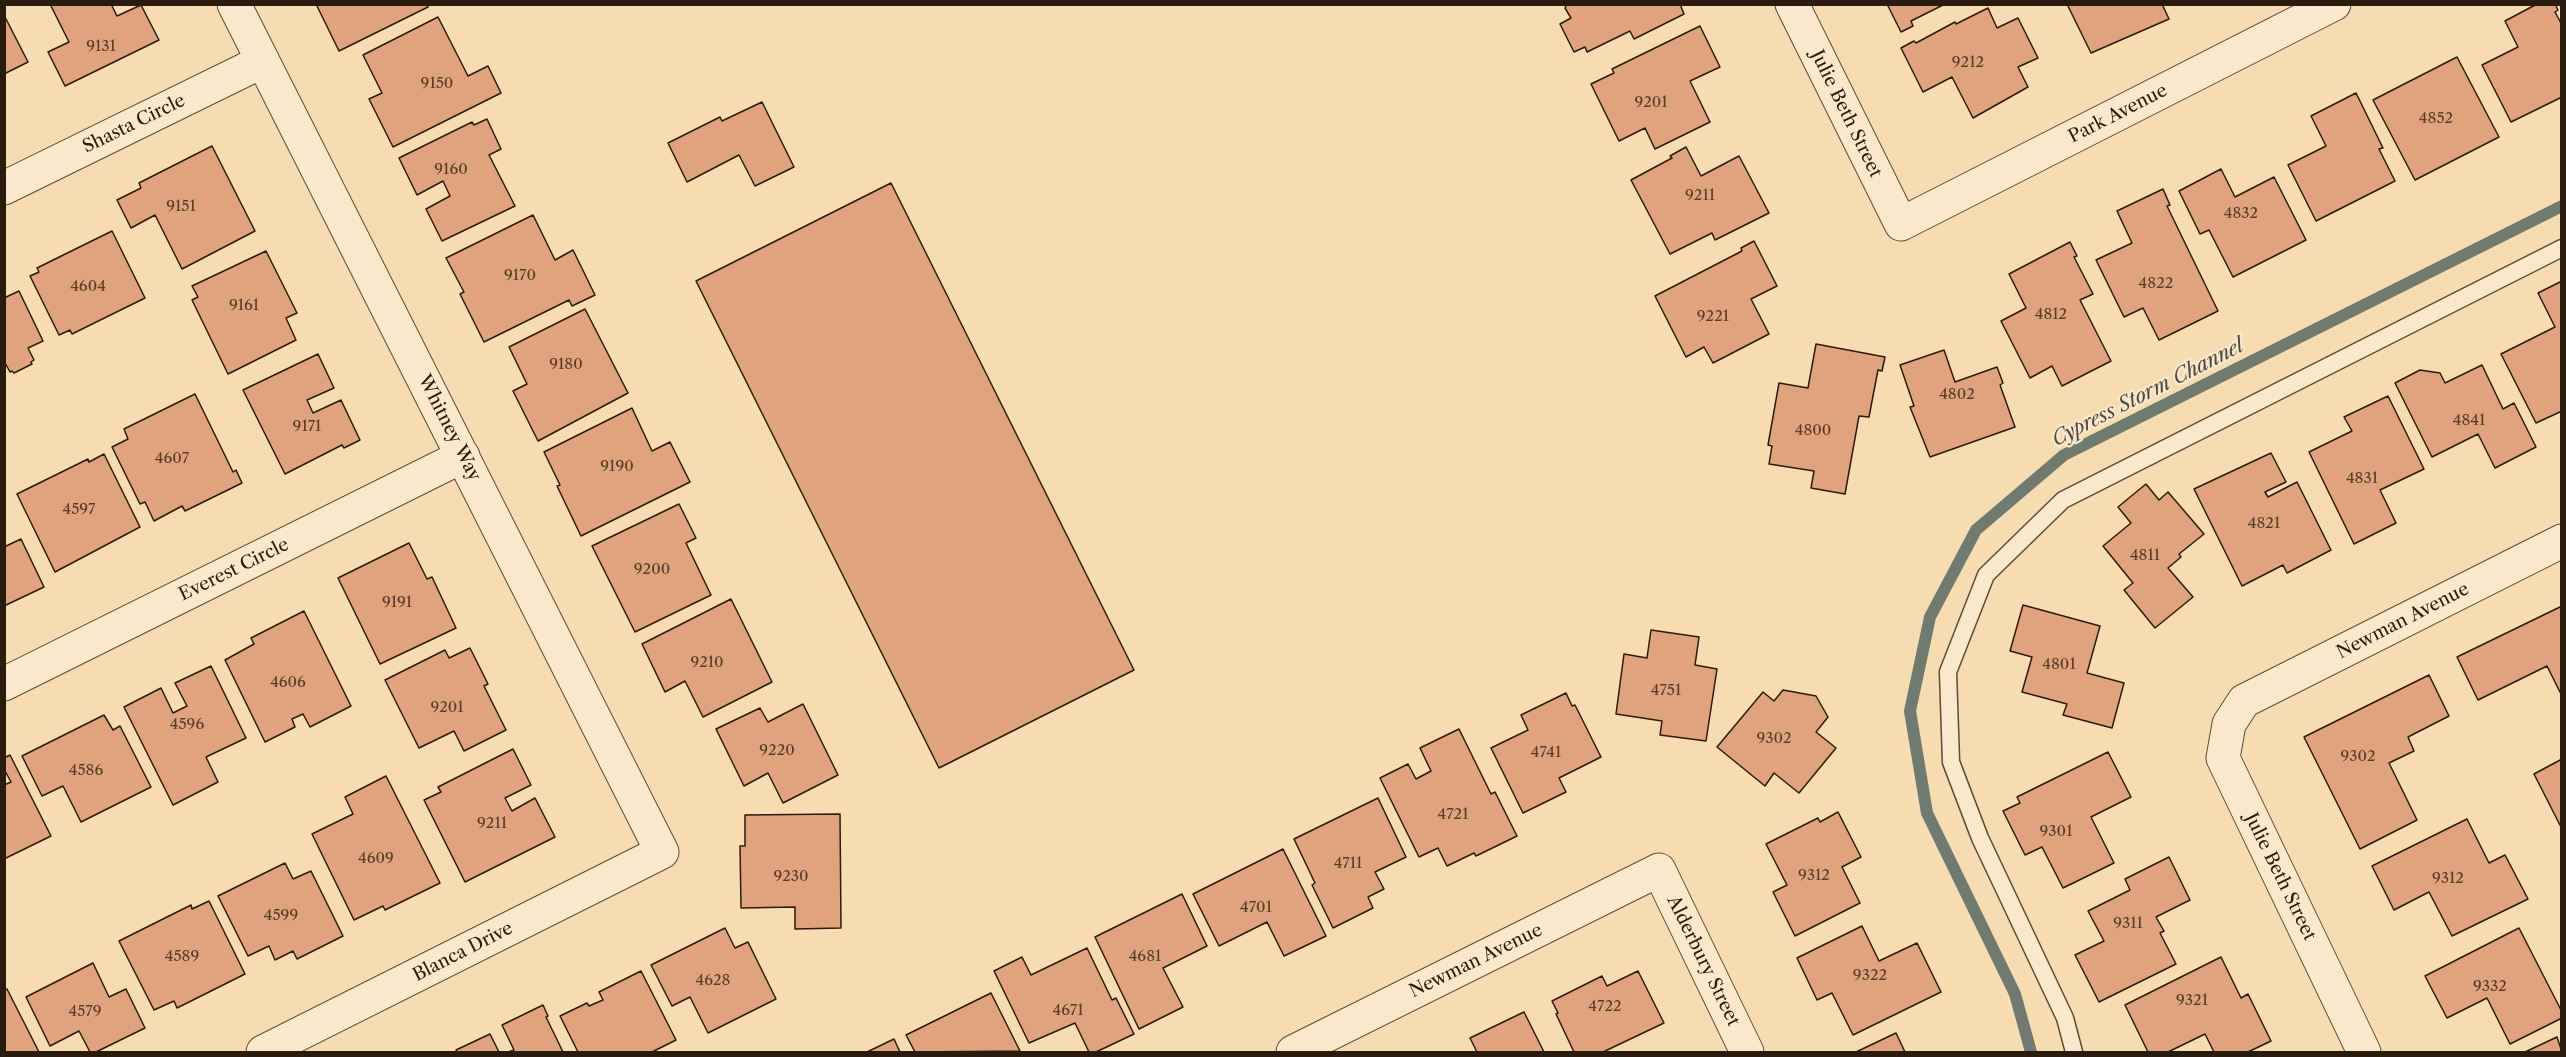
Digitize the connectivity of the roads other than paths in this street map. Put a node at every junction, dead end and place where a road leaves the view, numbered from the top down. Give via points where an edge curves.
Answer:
1 (234, 4) edge
2 (1792, 4) edge
3 (2326, 6) edge
4 (263, 61) junction
5 (4, 188) edge
6 (1901, 224) joint
7 (2562, 248) edge
8 (463, 456) junction
9 (2562, 541) edge
10 (4, 684) edge
11 (2244, 700) joint
12 (662, 852) joint
13 (1659, 870) joint
14 (263, 1053) edge
15 (1293, 1053) edge
16 (1748, 1053) edge
17 (2074, 1053) edge
18 (2364, 1053) edge

1 - 4 street, Whitney Way
2 - 6 street, Julie Beth Street
3 - 6 street, Park Avenue
4 - 5 street, Shasta Circle
4 - 8 street, Whitney Way
7 - 17 lane via 2062,500 1986,575 1948,672 1951,762 1980,838 2066,1018
8 - 10 street, Everest Circle
8 - 12 street, Whitney Way
9 - 11 street, Newman Avenue
11 - 18 street, Julie Beth Street via 2229,724 2223,758
12 - 14 street, Blanca Drive
13 - 15 street, Newman Avenue
13 - 16 street, Alderbury Street

